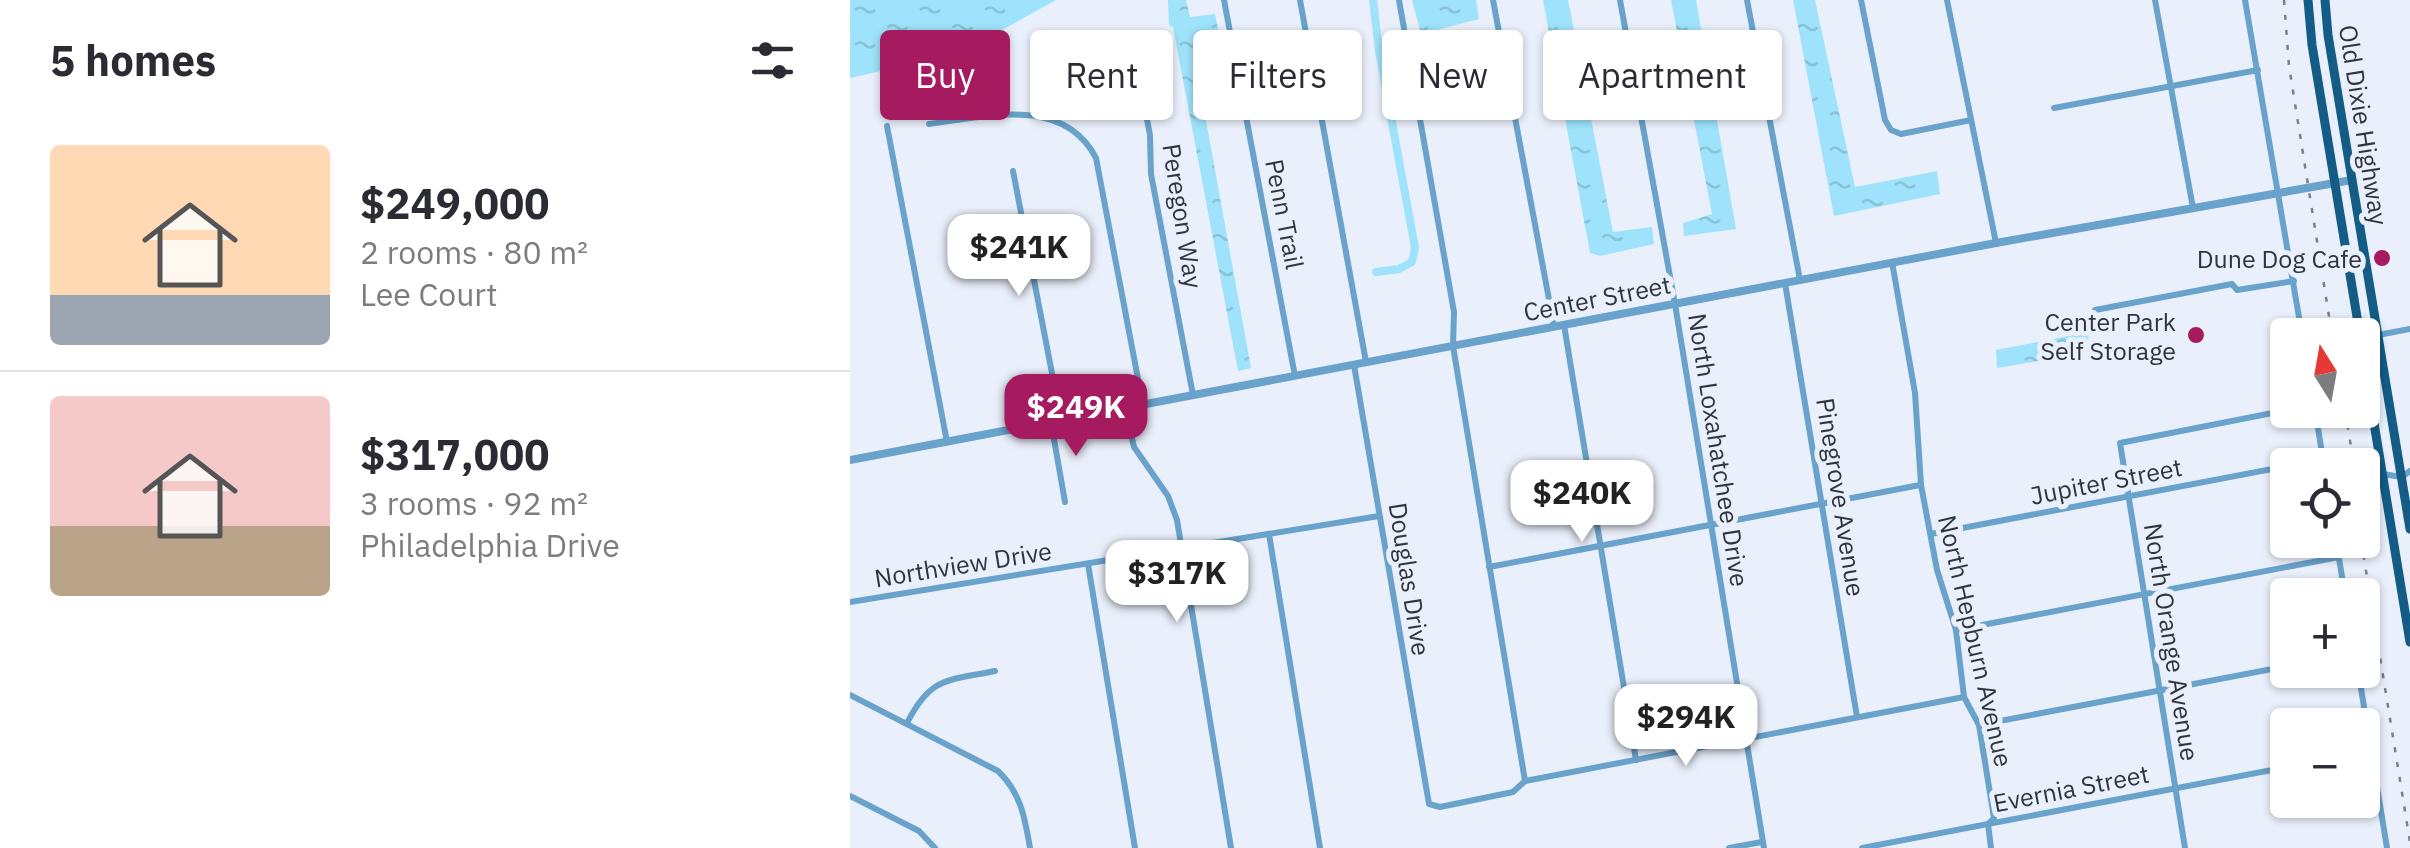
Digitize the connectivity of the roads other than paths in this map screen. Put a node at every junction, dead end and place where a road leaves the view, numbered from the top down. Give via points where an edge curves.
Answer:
1 (1224, 0) edge
2 (1300, 0) edge
3 (1400, 0) edge
4 (1493, 0) edge
5 (1620, 0) edge
6 (1746, 0) edge
7 (1861, 0) edge
8 (1947, 0) edge
9 (2154, 0) edge
10 (2246, 0) edge
11 (2308, 0) edge
12 (2325, 0) edge
13 (2258, 70) junction
14 (2172, 86) junction
15 (2054, 108) dead end
16 (1147, 120) edge
17 (1971, 120) junction
18 (929, 124) dead end
19 (887, 126) dead end
20 (1013, 171) dead end
21 (2352, 180) junction
22 (2334, 184) junction
23 (2279, 194) junction
24 (2194, 208) junction
25 (1996, 243) junction
26 (1892, 262) junction
27 (1800, 280) junction
28 (2294, 280) junction
29 (1785, 283) junction
30 (1675, 304) junction
31 (2095, 310) dead end
32 (2300, 318) edge
33 (2357, 318) edge
34 (2375, 318) edge
35 (1559, 326) junction
36 (2410, 329) edge
37 (2380, 334) edge
38 (1453, 346) junction
39 (2380, 348) edge
40 (1366, 362) junction
41 (1354, 364) junction
42 (1295, 376) junction
43 (1193, 395) junction
44 (1143, 404) junction
45 (1125, 408) junction
46 (2270, 414) edge
47 (1056, 421) junction
48 (2375, 428) edge
49 (946, 442) junction
50 (850, 460) edge
51 (2270, 470) edge
52 (2382, 474) junction
53 (2406, 474) edge
54 (1920, 485) junction
55 (2129, 498) junction
56 (1065, 502) dead end
57 (1822, 503) junction
58 (1379, 516) junction
59 (1711, 524) junction
60 (2410, 530) edge
61 (1269, 534) junction
62 (1931, 534) junction
63 (1600, 546) junction
64 (1182, 548) junction
65 (2334, 558) edge
66 (1088, 564) junction
67 (1489, 567) junction
68 (2144, 594) junction
69 (850, 602) edge
70 (1956, 630) junction
71 (2410, 642) edge
72 (2270, 669) edge
73 (995, 671) dead end
74 (2160, 690) junction
75 (850, 694) edge
76 (1964, 697) junction
77 (1856, 717) junction
78 (907, 723) junction
79 (1978, 725) junction
80 (1746, 739) junction
81 (1636, 760) junction
82 (2270, 770) edge
83 (1525, 781) junction
84 (2175, 788) junction
85 (850, 796) edge
86 (2380, 814) edge
87 (1988, 824) junction
88 (1763, 845) edge
89 (935, 848) edge
90 (1030, 848) edge
91 (1135, 848) edge
92 (1232, 848) edge
93 (1320, 848) edge
94 (1729, 848) edge
95 (1862, 848) edge
96 (1992, 848) edge
97 (2184, 848) edge
98 (2387, 848) edge

1 - 42 street, Penn Trail
2 - 40 street
3 - 38 street via 1454,312
4 - 35 street
5 - 30 street, North Loxahatchee Drive
6 - 27 street
7 - 17 street via 1891,130 1900,134
8 - 17 street
9 - 14 street
10 - 13 street
11 - 22 main road, Old Dixie Highway
12 - 21 main road, Old Dixie Highway
13 - 14 street
13 - 23 street
14 - 15 street
14 - 24 street
16 - 43 street, Peregon Way
17 - 25 street
18 - 44 street via 1027,113 1052,120 1089,145
19 - 49 street
20 - 47 street
21 - 22 street, Center Street
21 - 34 main road, Old Dixie Highway
22 - 23 street, Center Street
22 - 33 main road, Old Dixie Highway
23 - 24 street, Center Street
23 - 28 street
24 - 25 street, Center Street
25 - 26 street, Center Street
26 - 27 street, Center Street
26 - 54 street, North Hepburn Avenue via 1915,394
27 - 29 street, Center Street
28 - 31 street via 2238,290 2232,284
28 - 32 street
29 - 30 street, Center Street
29 - 57 street, Pinegrove Avenue
30 - 35 street, Center Street
30 - 59 street, North Loxahatchee Drive
35 - 38 street, Center Street
35 - 63 street
36 - 37 street
38 - 40 street, Center Street
38 - 67 street
39 - 53 main road, Old Dixie Highway
40 - 41 street, Center Street
41 - 42 street, Center Street
41 - 58 street, Douglas Drive
42 - 43 street, Center Street
43 - 44 street, Center Street
44 - 45 street, Center Street
45 - 47 street, Center Street
45 - 64 street via 1134,447 1174,511
46 - 55 street, North Orange Avenue via 2120,443
47 - 49 street, Center Street
47 - 56 street
48 - 52 main road
49 - 50 street, Center Street
51 - 55 street, Jupiter Street
52 - 53 street
52 - 71 main road
53 - 60 main road, Old Dixie Highway
54 - 57 street
54 - 62 street, North Hepburn Avenue
55 - 62 street, Jupiter Street
55 - 68 street, North Orange Avenue
57 - 59 street
57 - 77 street, Pinegrove Avenue
58 - 61 street, Northview Drive
58 - 83 street, Douglas Drive via 1426,800 1440,807 1514,792
59 - 63 street
59 - 80 street, North Loxahatchee Drive
61 - 64 street, Northview Drive
61 - 93 street
62 - 70 street, North Hepburn Avenue
63 - 67 street
63 - 81 street
64 - 66 street, Northview Drive
64 - 92 street
65 - 68 street
66 - 69 street, Northview Drive
66 - 91 street
67 - 83 street
68 - 70 street
68 - 74 street, North Orange Avenue
70 - 76 street, North Hepburn Avenue
72 - 74 street
73 - 78 street via 934,686
74 - 79 street
74 - 84 street, North Orange Avenue
75 - 78 street
76 - 77 street
76 - 79 street, North Hepburn Avenue
77 - 80 street
78 - 90 street via 1007,779 1021,804
79 - 87 street, North Hepburn Avenue via 1994,818
80 - 81 street
80 - 88 street, North Loxahatchee Drive
81 - 83 street
82 - 84 street, Evernia Street
84 - 87 street, Evernia Street
84 - 97 street, North Orange Avenue
85 - 89 street via 914,828
86 - 98 street
87 - 95 street, Evernia Street
87 - 96 street, North Hepburn Avenue
88 - 94 street

